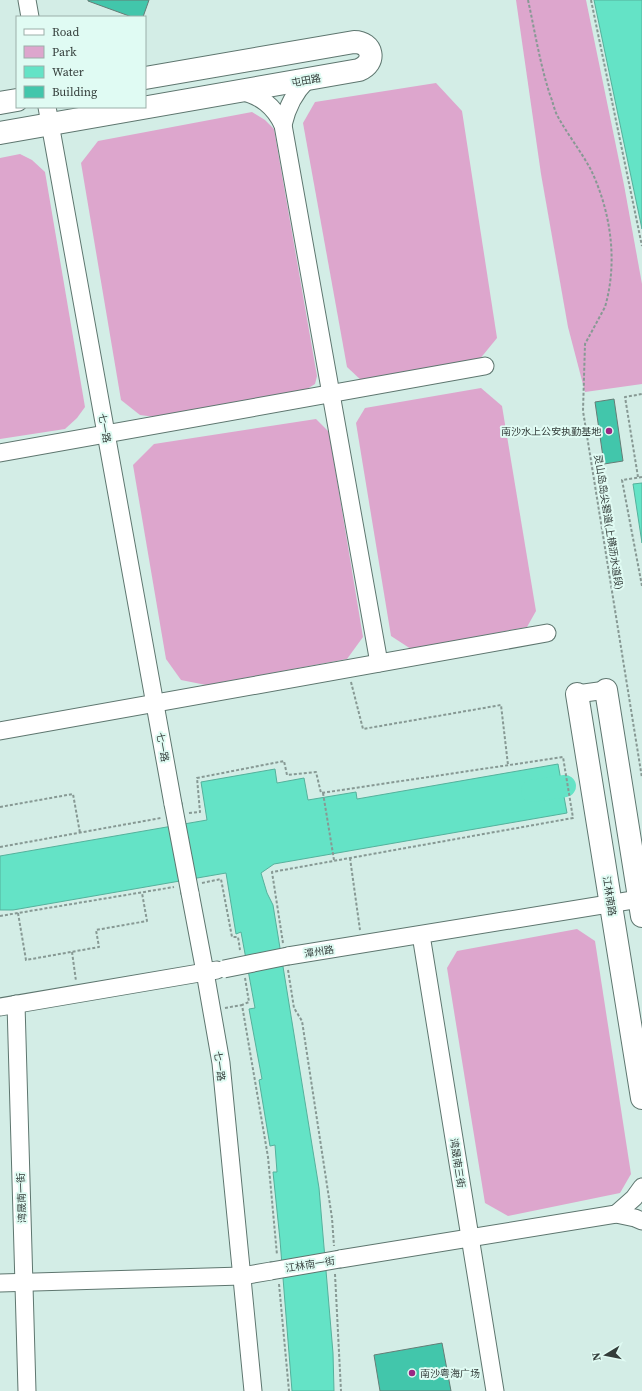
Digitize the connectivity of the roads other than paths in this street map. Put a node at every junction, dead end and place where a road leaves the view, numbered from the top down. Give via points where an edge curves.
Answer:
1 (27, 0) edge
2 (30, 16) edge
3 (146, 78) edge
4 (307, 80) junction
5 (240, 91) junction
6 (16, 100) edge
7 (0, 103) edge
8 (146, 103) edge
9 (109, 108) edge
10 (48, 116) edge
11 (283, 125) junction
12 (0, 133) edge
13 (485, 366) dead end
14 (331, 394) junction
15 (106, 434) junction
16 (0, 453) edge
17 (547, 633) dead end
18 (379, 663) junction
19 (606, 690) joint
20 (577, 694) joint
21 (155, 703) junction
22 (0, 731) edge
23 (611, 904) junction
24 (641, 908) edge
25 (421, 935) junction
26 (206, 972) junction
27 (8, 1006) edge
28 (642, 1098) edge
29 (642, 1187) edge
30 (616, 1214) junction
31 (642, 1221) edge
32 (471, 1238) junction
33 (242, 1276) junction
34 (24, 1282) junction
35 (0, 1283) edge
36 (27, 1391) edge
37 (253, 1391) edge
38 (495, 1391) edge

1 - 2 street
3 - 4 main road, 屯田路 via 354,42 365,44 369,48 370,59 364,68
4 - 5 main road, 屯田路
4 - 11 street via 291,100
5 - 8 main road, 屯田路
5 - 11 street via 266,102
6 - 7 main road
9 - 10 main road, 屯田路
10 - 12 main road, 屯田路
10 - 15 street, 七一路
11 - 14 street
13 - 14 street
14 - 15 street
14 - 18 street
15 - 16 street
15 - 21 street, 七一路
17 - 18 street
18 - 21 street
19 - 20 street
19 - 24 main road
20 - 23 main road, 江林南路
21 - 22 street
21 - 26 street, 七一路, bridge via 179,809 190,894
23 - 24 street, 潭州路
23 - 25 street, 潭州路
23 - 28 main road, 江林南路
25 - 26 street, 潭州路, bridge
25 - 32 street, 湾晟南三街
26 - 27 street, 潭州路
26 - 33 street, 七一路 via 221,1063
27 - 34 street, 湾晟南一街
29 - 30 street
30 - 31 street
30 - 32 street, 江林南一街
32 - 33 street, 江林南一街, bridge
32 - 38 street, 湾晟南三街
33 - 34 street, 江林南一街
33 - 37 street, 七一路
34 - 35 street, 江林南一街
34 - 36 street, 湾晟南一街

